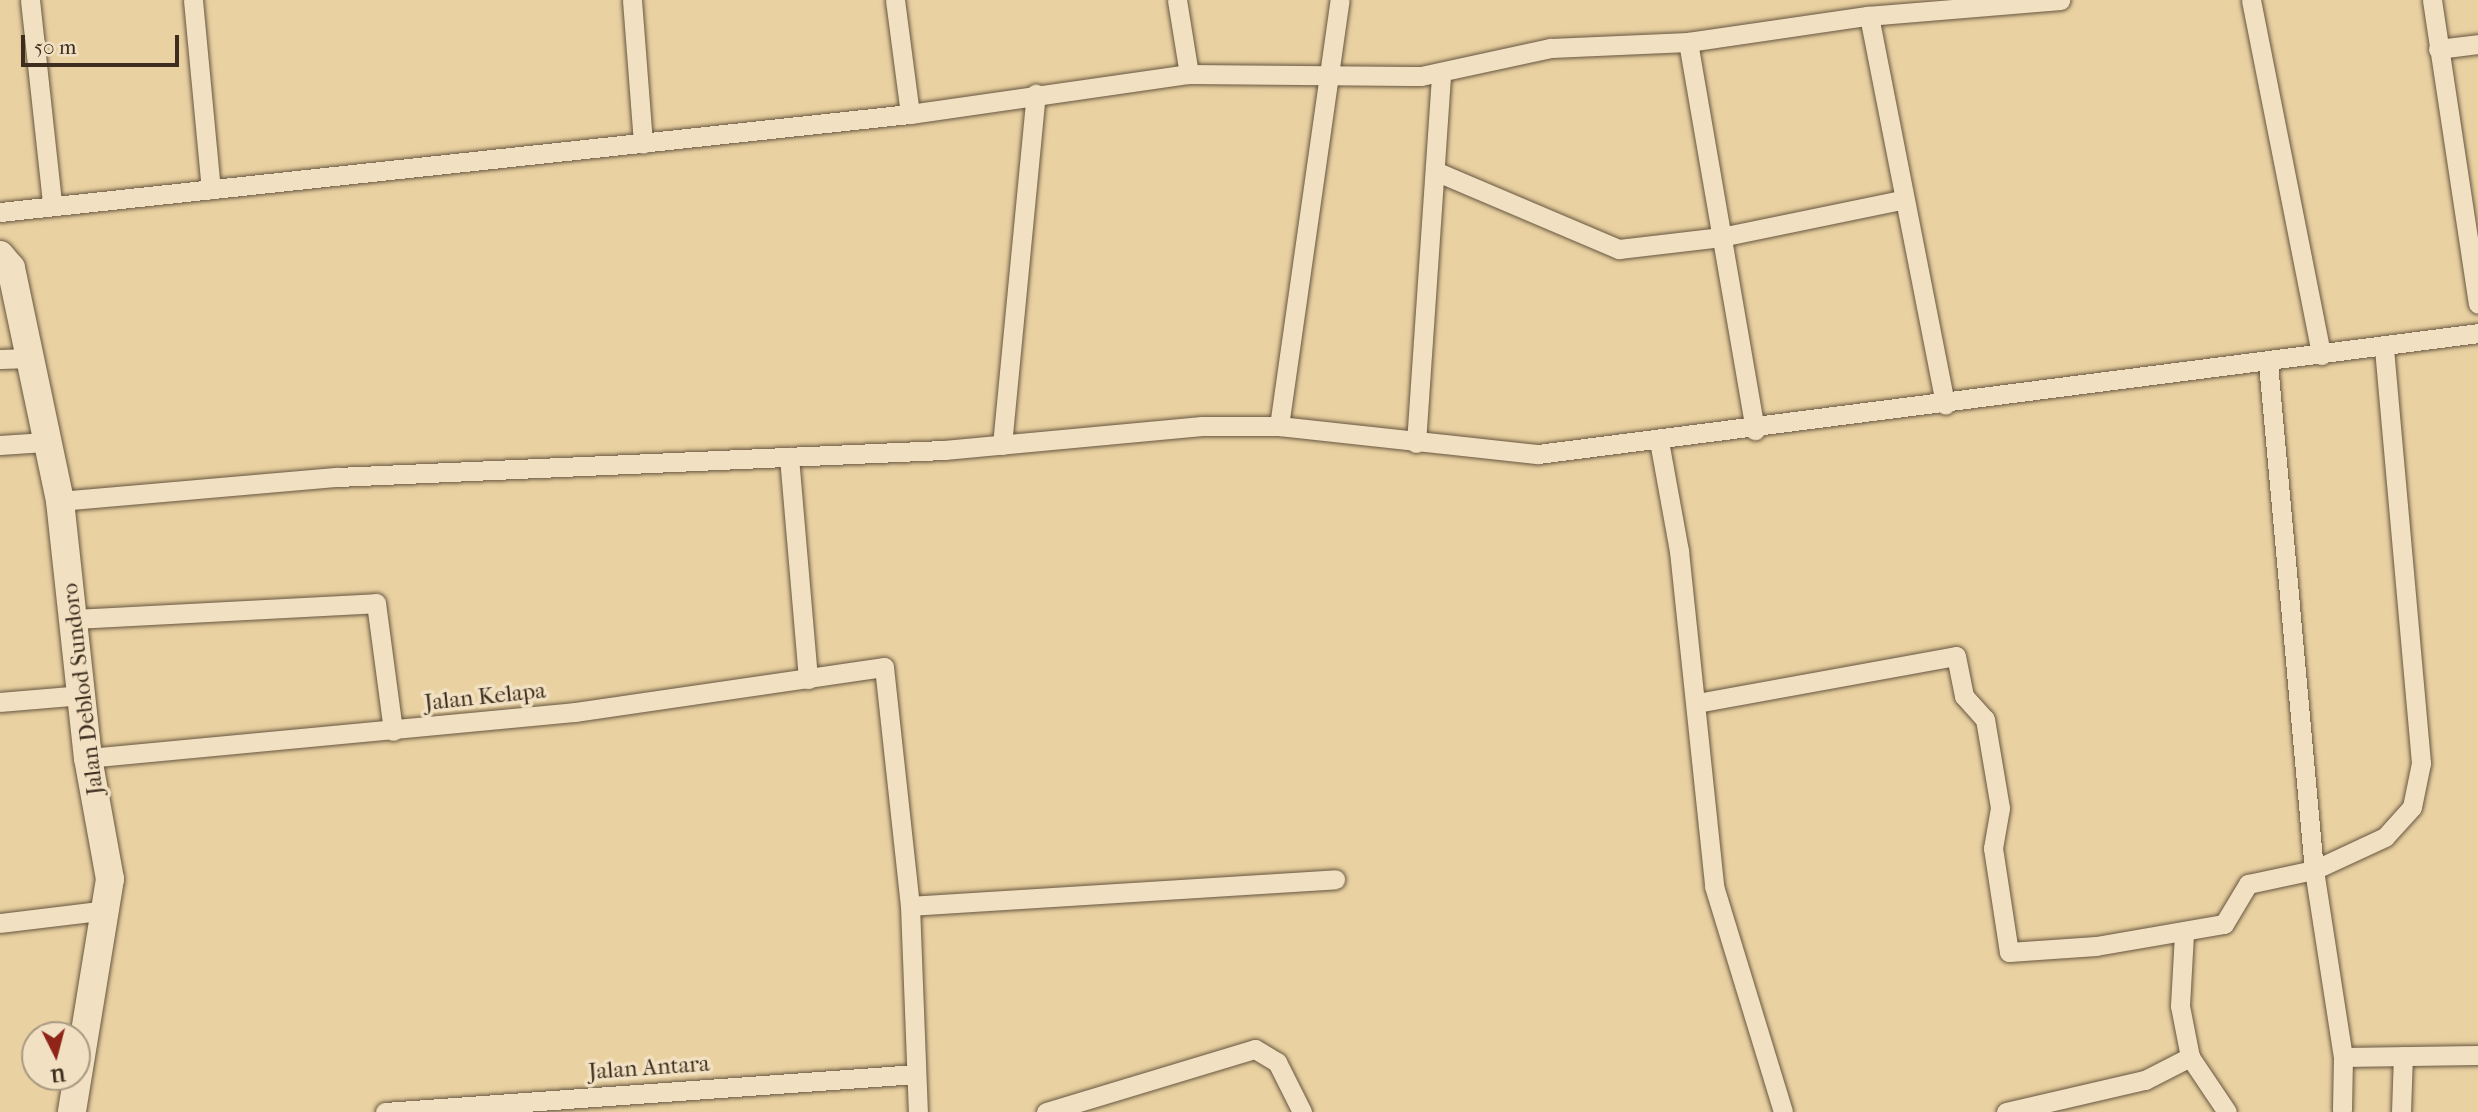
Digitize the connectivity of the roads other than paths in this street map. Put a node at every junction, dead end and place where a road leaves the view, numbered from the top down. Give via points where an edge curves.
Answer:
1 (30, 0) edge
2 (193, 0) edge
3 (632, 0) edge
4 (895, 0) edge
5 (1177, 0) edge
6 (1340, 0) edge
7 (2060, 0) edge
8 (2251, 0) edge
9 (2432, 0) edge
10 (2017, 4) edge
11 (1867, 11) edge
12 (1688, 41) junction
13 (2478, 44) edge
14 (2438, 49) junction
15 (1441, 73) junction
16 (1189, 74) junction
17 (1331, 76) junction
18 (1036, 94) junction
19 (910, 114) junction
20 (643, 144) junction
21 (1435, 171) junction
22 (211, 189) junction
23 (1902, 200) junction
24 (52, 203) junction
25 (0, 212) edge
26 (1721, 237) junction
27 (6, 261) edge
28 (2478, 304) edge
29 (2478, 333) edge
30 (2385, 347) junction
31 (2321, 355) junction
32 (31, 358) junction
33 (0, 359) edge
34 (2268, 363) junction
35 (1945, 405) junction
36 (1279, 426) junction
37 (1755, 430) junction
38 (1659, 441) junction
39 (46, 442) junction
40 (1416, 443) junction
41 (0, 445) edge
42 (1002, 445) junction
43 (789, 457) junction
44 (60, 501) junction
45 (74, 619) junction
46 (808, 679) junction
47 (82, 695) junction
48 (0, 702) edge
49 (1697, 703) junction
50 (393, 731) junction
51 (89, 758) junction
52 (2314, 870) junction
53 (1335, 878) dead end
54 (910, 906) junction
55 (108, 910) junction
56 (0, 923) edge
57 (2184, 934) junction
58 (2478, 1055) edge
59 (2403, 1056) junction
60 (2190, 1057) junction
61 (2343, 1057) junction
62 (916, 1074) junction
63 (2342, 1110) dead end
64 (72, 1112) edge
65 (384, 1112) edge
66 (918, 1112) edge
67 (1046, 1112) edge
68 (1302, 1112) edge
69 (1783, 1112) edge
70 (2006, 1112) edge
71 (2227, 1112) edge
72 (2401, 1112) edge

1 - 24 street
2 - 22 street
3 - 20 street
4 - 19 street
5 - 16 street
6 - 17 street
7 - 10 street
8 - 31 street
9 - 14 street
10 - 11 street
11 - 12 street
11 - 23 street
12 - 15 street via 1512,52
12 - 26 street
13 - 14 street
14 - 28 street
15 - 17 street
15 - 21 street
16 - 17 street
16 - 18 street
17 - 36 street
18 - 19 street
18 - 42 street
19 - 20 street
20 - 22 street
21 - 26 street via 1619,249
21 - 40 street
22 - 24 street
23 - 26 street
23 - 35 street
24 - 25 street
26 - 37 street
27 - 32 main road, Jalan Deblod Sundoro
29 - 30 street
30 - 31 street
30 - 52 street via 2421,763 2403,821 2385,837
31 - 34 street
32 - 33 street
32 - 39 main road, Jalan Deblod Sundoro
34 - 35 street
34 - 52 street
35 - 37 street
36 - 40 street
36 - 42 street via 1202,425
37 - 38 street
38 - 40 street via 1538,454
38 - 49 street
39 - 41 street
39 - 44 main road, Jalan Deblod Sundoro
42 - 43 street
43 - 44 street via 337,477
43 - 46 street
44 - 45 main road, Jalan Deblod Sundoro
45 - 47 main road, Jalan Deblod Sundoro
45 - 50 street via 376,603
46 - 50 street, Jalan Kelapa
46 - 54 street, Jalan Kelapa via 884,667
47 - 48 street
47 - 51 main road, Jalan Deblod Sundoro
49 - 57 street via 1956,656 1964,696 1984,719 2000,808 1993,848 2009,952
49 - 69 street via 1714,886
50 - 51 street, Jalan Kelapa
51 - 55 main road, Jalan Deblod Sundoro via 110,879
52 - 57 street via 2248,884 2231,919
52 - 61 street
53 - 54 street
54 - 62 street
55 - 56 street
55 - 64 main road, Jalan Deblod Sundoro
57 - 60 street via 2180,1006
58 - 59 street
59 - 61 street
59 - 72 street
60 - 70 street via 2145,1080
60 - 71 street
61 - 63 street
62 - 65 street, Jalan Antara
62 - 66 street
67 - 68 street via 1255,1049 1277,1062

